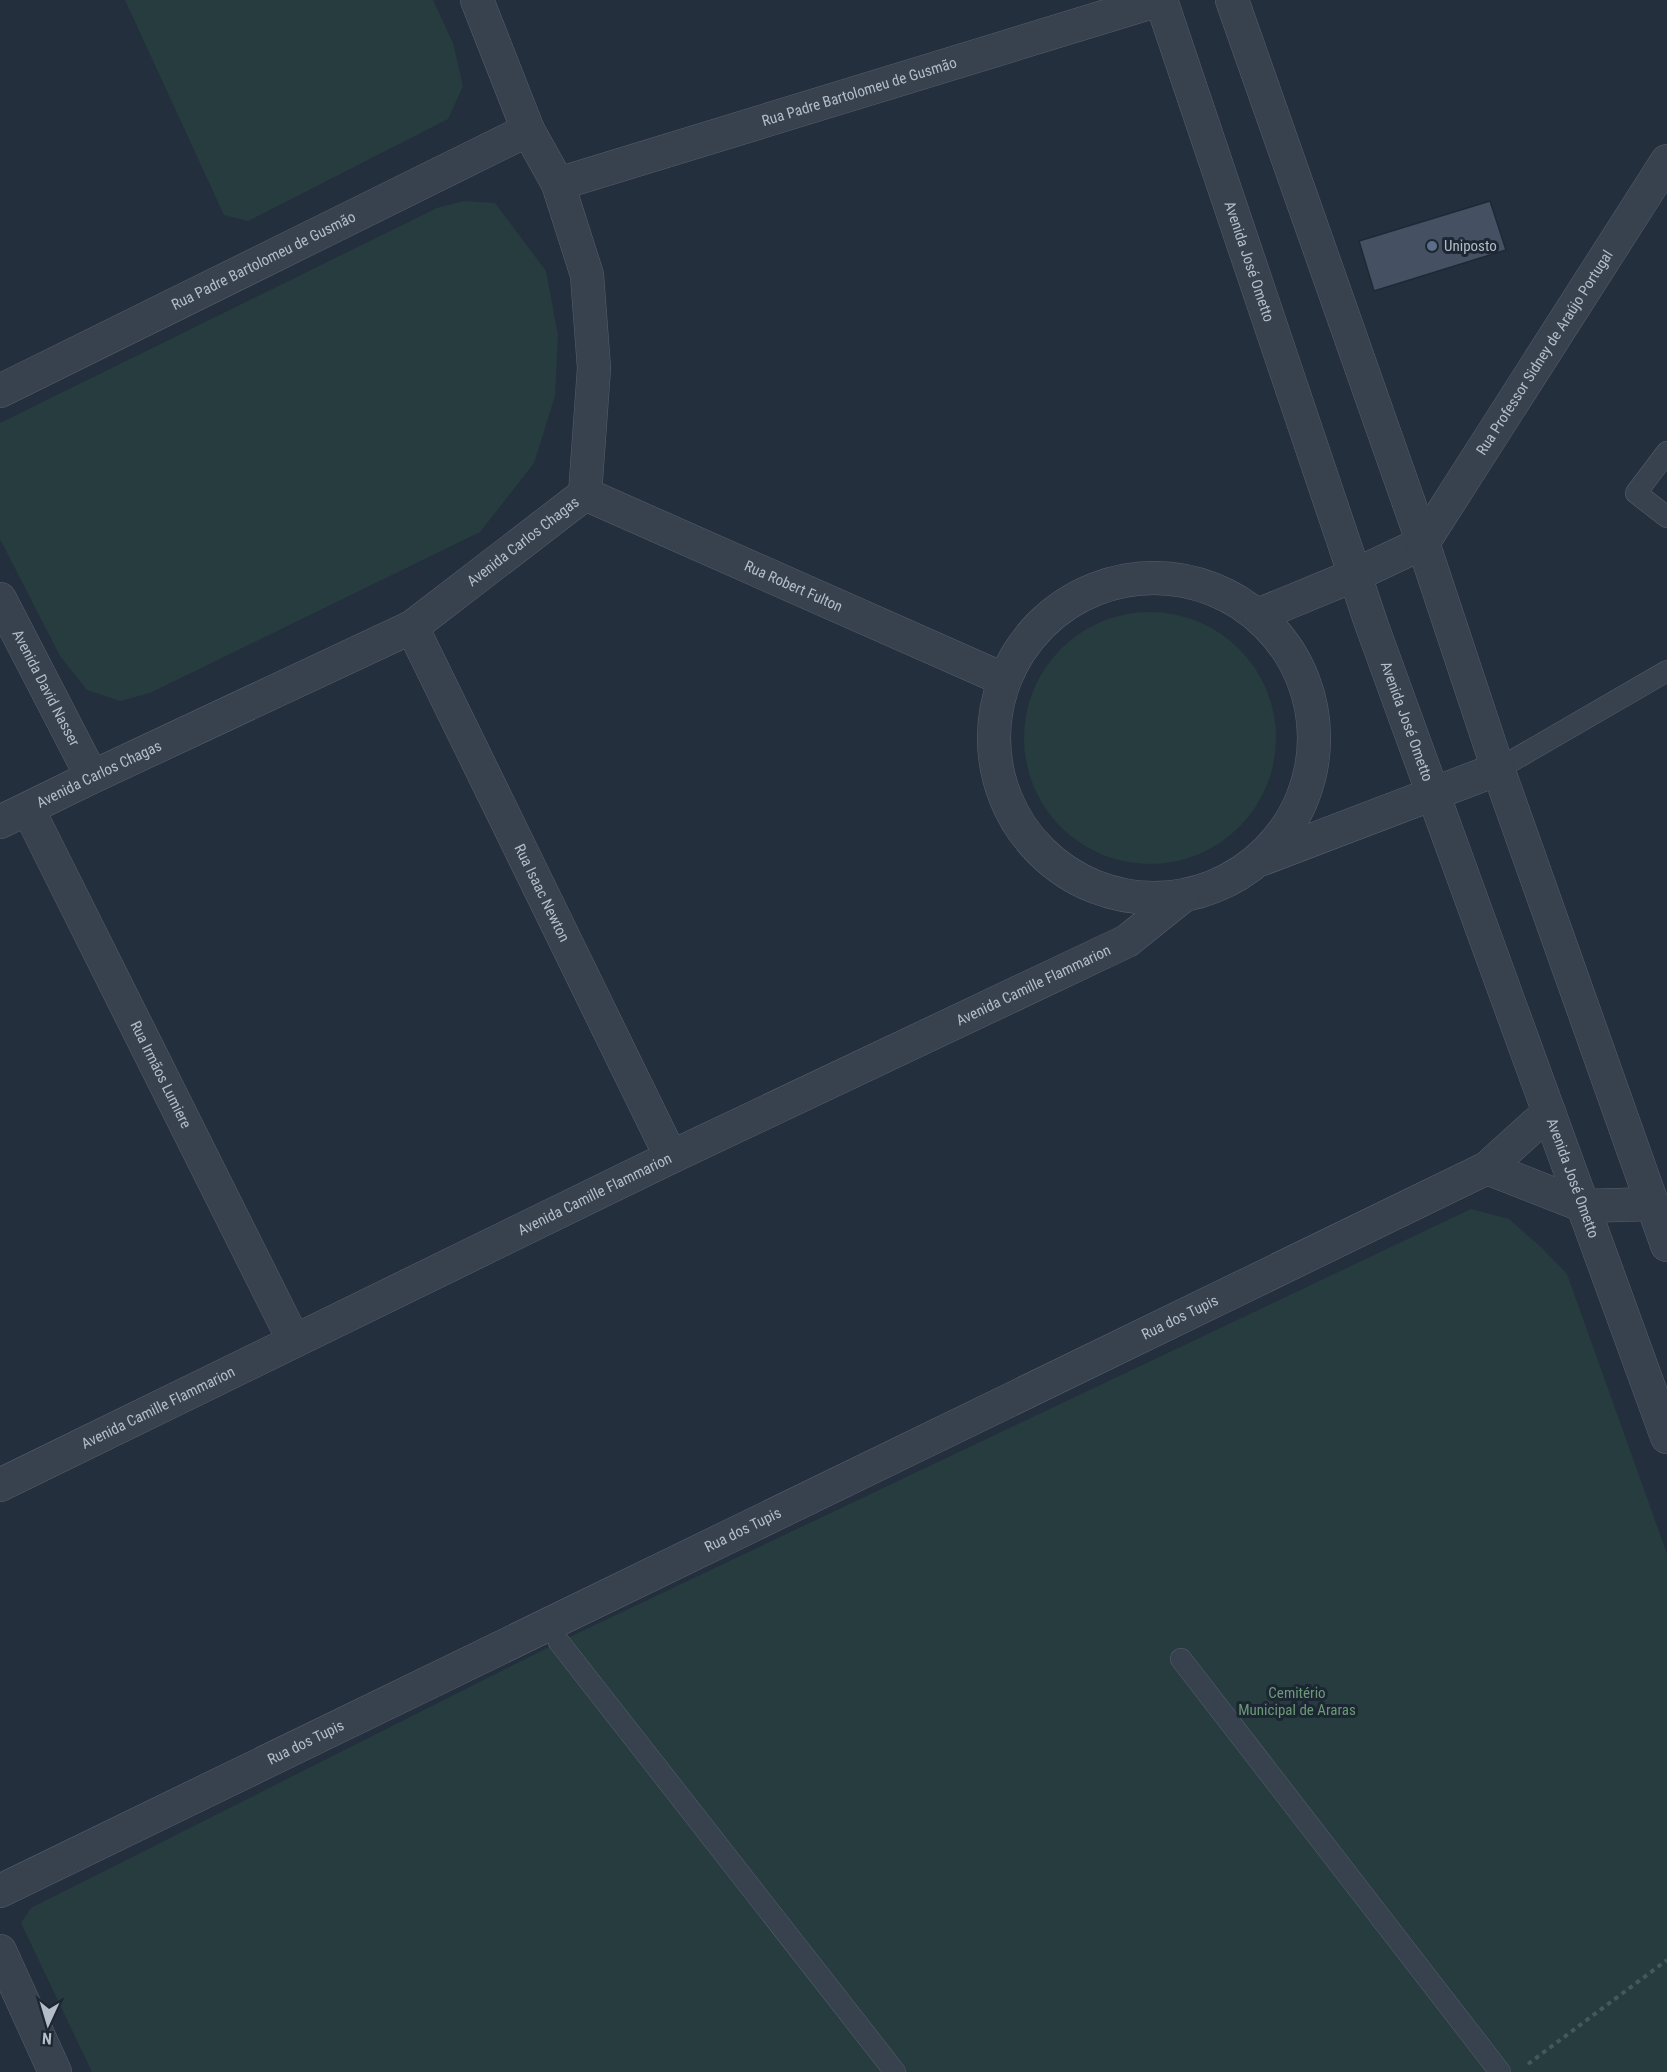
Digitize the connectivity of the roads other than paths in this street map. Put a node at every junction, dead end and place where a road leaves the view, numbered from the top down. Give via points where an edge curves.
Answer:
1 (477, 0) edge
2 (1160, 0) edge
3 (1232, 0) edge
4 (528, 130) junction
5 (1667, 161) edge
6 (558, 184) junction
7 (0, 391) edge
8 (1667, 452) edge
9 (585, 494) junction
10 (1667, 517) edge
11 (1423, 543) junction
12 (1355, 575) junction
13 (0, 599) edge
14 (1258, 615) junction
15 (412, 627) junction
16 (1667, 671) edge
17 (1003, 679) junction
18 (1498, 769) junction
19 (92, 777) junction
20 (1434, 794) junction
21 (14, 815) edge
22 (1260, 860) junction
23 (1183, 897) junction
24 (1549, 1112) junction
25 (671, 1157) junction
26 (1487, 1168) junction
27 (1652, 1204) junction
28 (1584, 1206) junction
29 (1667, 1245) edge
30 (294, 1341) junction
31 (1667, 1437) edge
32 (0, 1485) edge
33 (559, 1642) dead end
34 (1181, 1659) dead end
35 (0, 1891) edge
36 (0, 1952) edge
37 (55, 2072) edge
38 (895, 2072) edge
39 (1500, 2072) edge

1 - 4 street, Avenida Carlos Chagas
2 - 6 street, Rua Padre Bartolomeu de Gusmão
2 - 12 street, Avenida José Ometto
3 - 11 street
4 - 6 street, Avenida Carlos Chagas
4 - 7 street, Rua Padre Bartolomeu de Gusmão
5 - 11 street, Rua Professor Sidney de Araújo Portugal
6 - 9 street, Avenida Carlos Chagas via 587,276 594,368
8 - 10 lane via 1636,494
9 - 15 street, Avenida Carlos Chagas
9 - 17 street, Rua Robert Fulton
11 - 12 street
11 - 18 street
12 - 14 street
12 - 20 street, Avenida José Ometto
13 - 19 street, Avenida David Nasser
14 - 17 street via 1222,591 1180,579 1136,578 1093,588 1055,610 1024,641
14 - 22 street via 1294,657 1313,709 1314,765 1295,817
15 - 19 street, Avenida Carlos Chagas
15 - 25 street, Rua Isaac Newton
16 - 18 lane
17 - 23 street via 992,727 996,775 1014,820 1046,858 1086,884 1134,897
18 - 20 street
18 - 27 street
19 - 21 street, Avenida Carlos Chagas
20 - 22 street
20 - 24 street, Avenida José Ometto
21 - 30 street, Rua Irmãos Lumiere
22 - 23 street via 1223,883
23 - 25 street, Avenida Camille Flammarion via 1127,940
24 - 26 street, Rua dos Tupis
24 - 28 street, Avenida José Ometto
25 - 30 street, Avenida Camille Flammarion
26 - 28 street
26 - 35 street, Rua dos Tupis
27 - 28 street
27 - 29 street
28 - 31 street, Avenida José Ometto
30 - 32 street, Avenida Camille Flammarion
33 - 38 lane
34 - 39 lane
36 - 37 street

